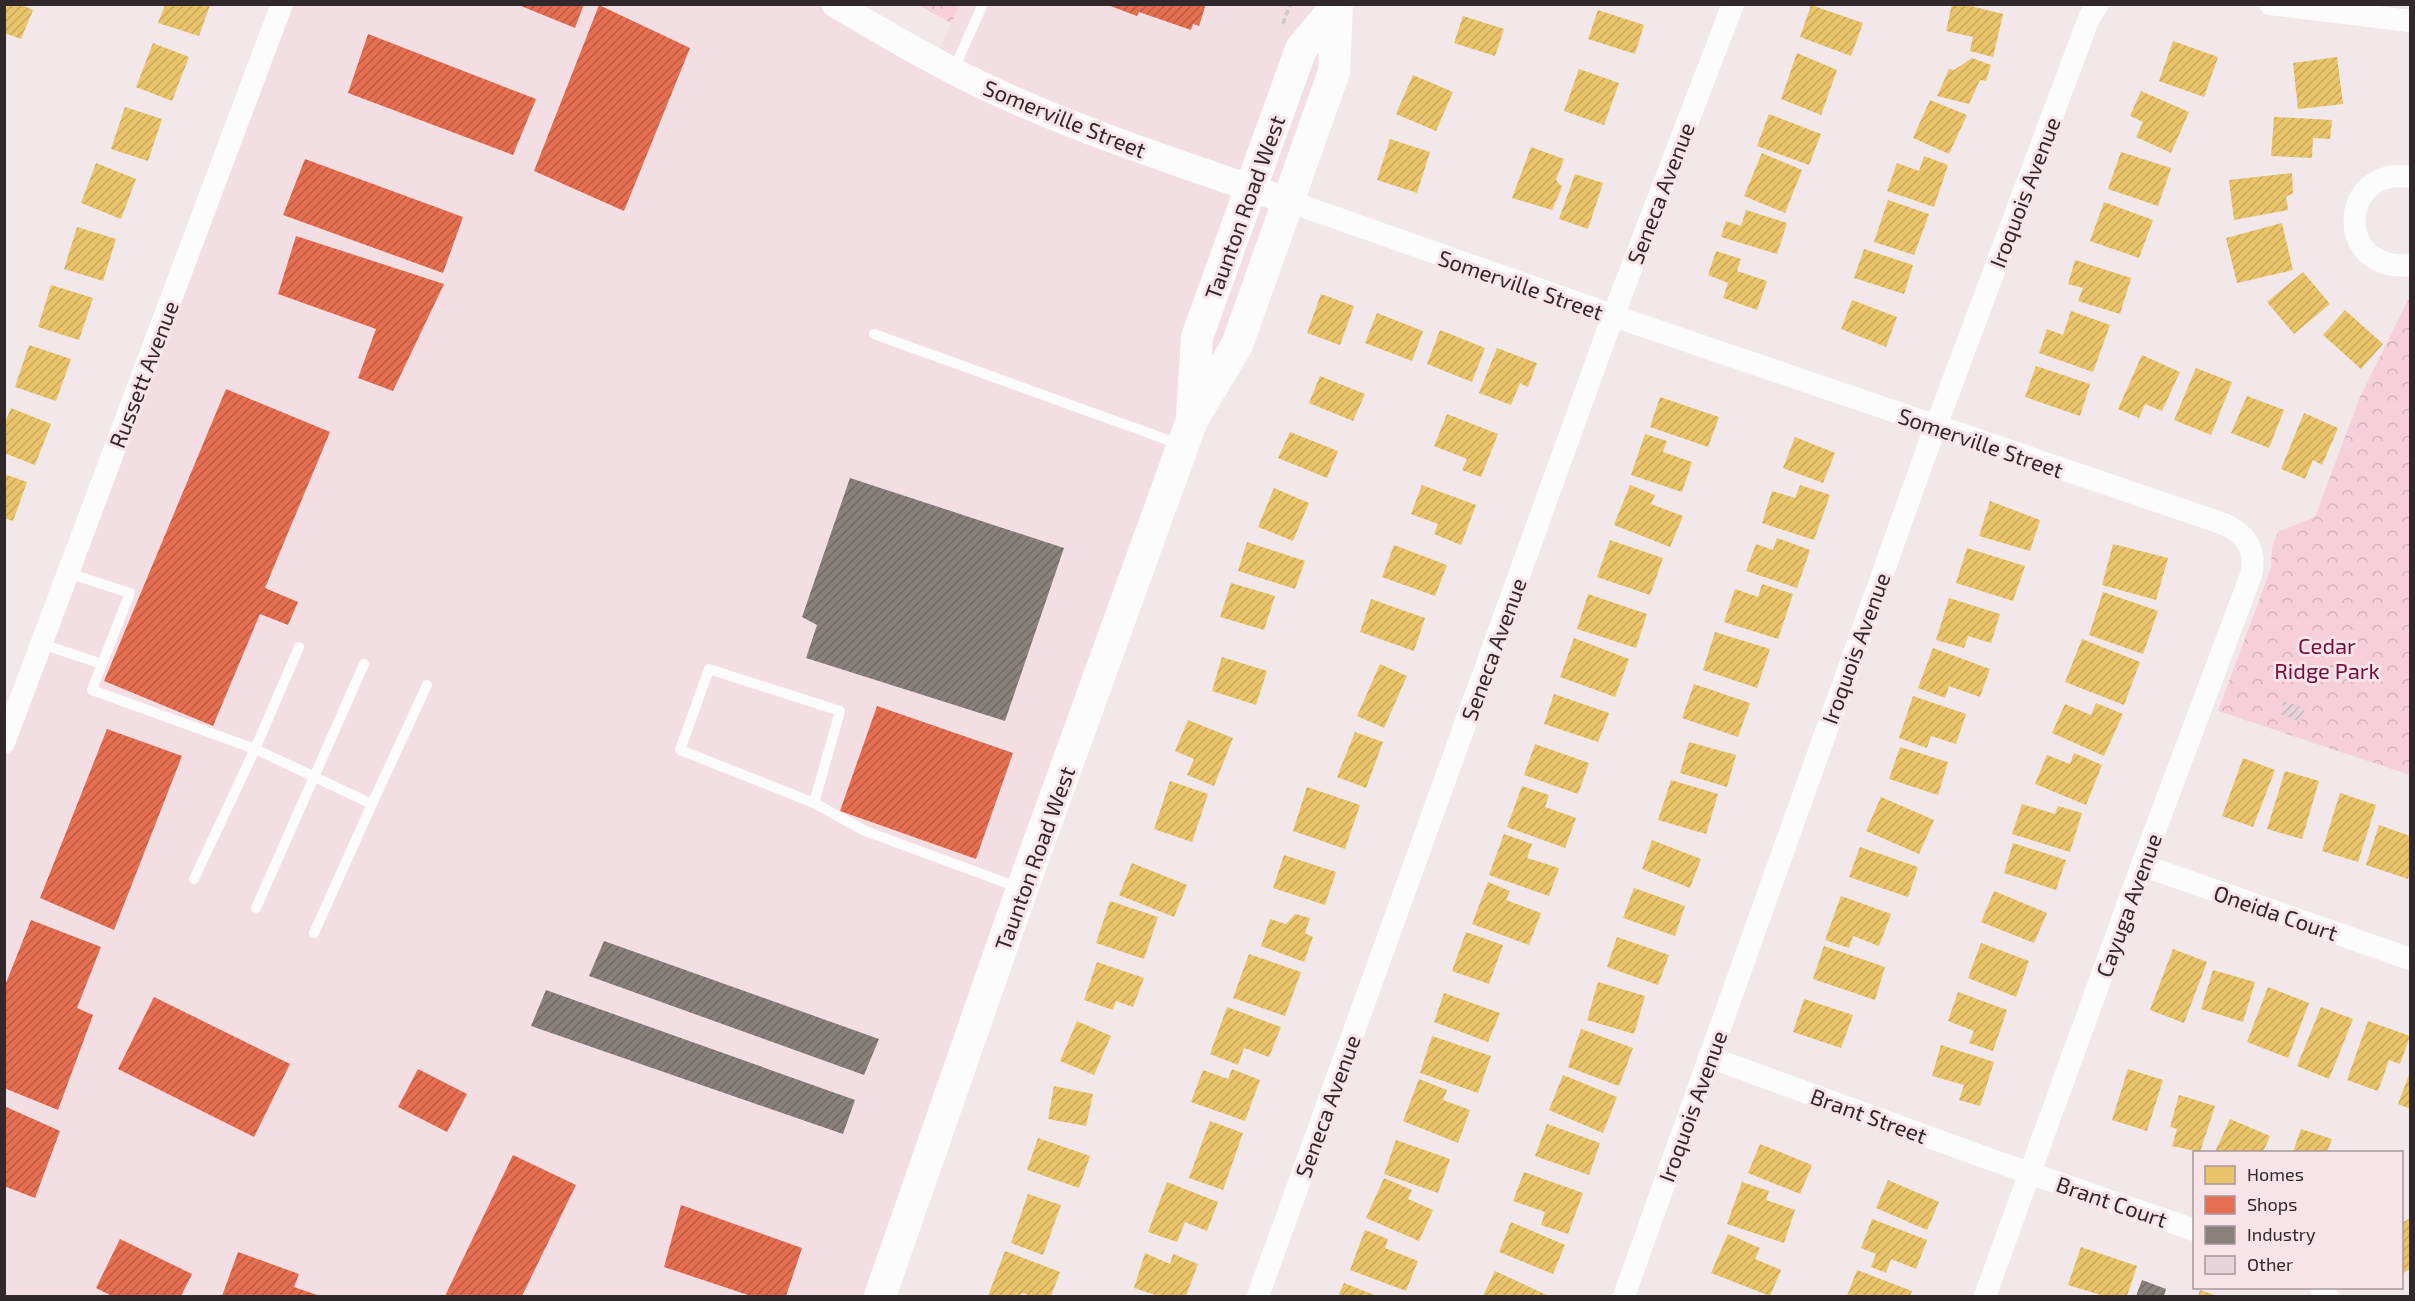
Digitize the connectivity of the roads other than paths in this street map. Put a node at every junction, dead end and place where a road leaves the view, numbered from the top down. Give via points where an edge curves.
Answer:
1 (282, 4) edge
2 (835, 4) edge
3 (983, 4) edge
4 (1733, 4) edge
5 (2098, 4) edge
6 (2270, 4) edge
7 (1336, 6) edge
8 (2410, 21) edge
9 (953, 72) junction
10 (2410, 177) edge
11 (1251, 188) junction
12 (1288, 201) junction
13 (2410, 265) edge
14 (1613, 316) junction
15 (874, 334) dead end
16 (1935, 427) junction
17 (1187, 432) junction
18 (2224, 524) joint
19 (68, 573) junction
20 (42, 644) junction
21 (299, 647) dead end
22 (102, 664) junction
23 (364, 664) dead end
24 (428, 685) dead end
25 (4, 743) edge
26 (255, 749) junction
27 (315, 778) junction
28 (814, 803) junction
29 (372, 804) junction
30 (2142, 865) junction
31 (194, 879) dead end
32 (1022, 889) junction
33 (256, 908) dead end
34 (314, 933) dead end
35 (2410, 959) edge
36 (1709, 1057) junction
37 (2030, 1173) junction
38 (2193, 1230) edge
39 (880, 1296) edge
40 (1258, 1296) edge
41 (1624, 1296) edge
42 (1985, 1296) edge

1 - 19 street, Russett Avenue
2 - 9 street, Somerville Street
3 - 9 lane
4 - 14 street, Seneca Avenue
5 - 16 street, Iroquois Avenue via 2089,18
6 - 8 street
7 - 11 main road, Taunton Road West via 1301,49
7 - 12 main road, Taunton Road West via 1334,72
9 - 11 street, Somerville Street via 1081,128
10 - 13 street via 2384,178 2370,186 2359,198 2354,222 2357,238 2374,259 2389,265
11 - 12 street, Somerville Street
11 - 17 main road, Taunton Road West via 1197,337
12 - 14 street, Somerville Street
12 - 17 main road, Taunton Road West via 1237,345
14 - 16 street, Somerville Street
14 - 40 street, Seneca Avenue
15 - 17 lane
16 - 18 street, Somerville Street
16 - 36 street, Iroquois Avenue
17 - 32 main road, Taunton Road West
18 - 30 street, Cayuga Avenue via 2251,546 2252,571
19 - 20 street, Russett Avenue
19 - 22 lane via 130,593
20 - 22 lane
20 - 25 street, Russett Avenue
21 - 26 lane
22 - 26 lane via 92,690
23 - 27 lane
24 - 29 lane
26 - 27 lane
26 - 31 lane
27 - 29 lane
27 - 33 lane
28 - 28 lane via 840,711 709,669 680,750
28 - 32 lane via 865,831
29 - 34 lane
30 - 35 street, Oneida Court
30 - 37 street, Cayuga Avenue
32 - 39 main road, Taunton Road West
36 - 37 street, Brant Street
36 - 41 street, Iroquois Avenue
37 - 38 street, Brant Court
37 - 42 street, Cayuga Avenue

